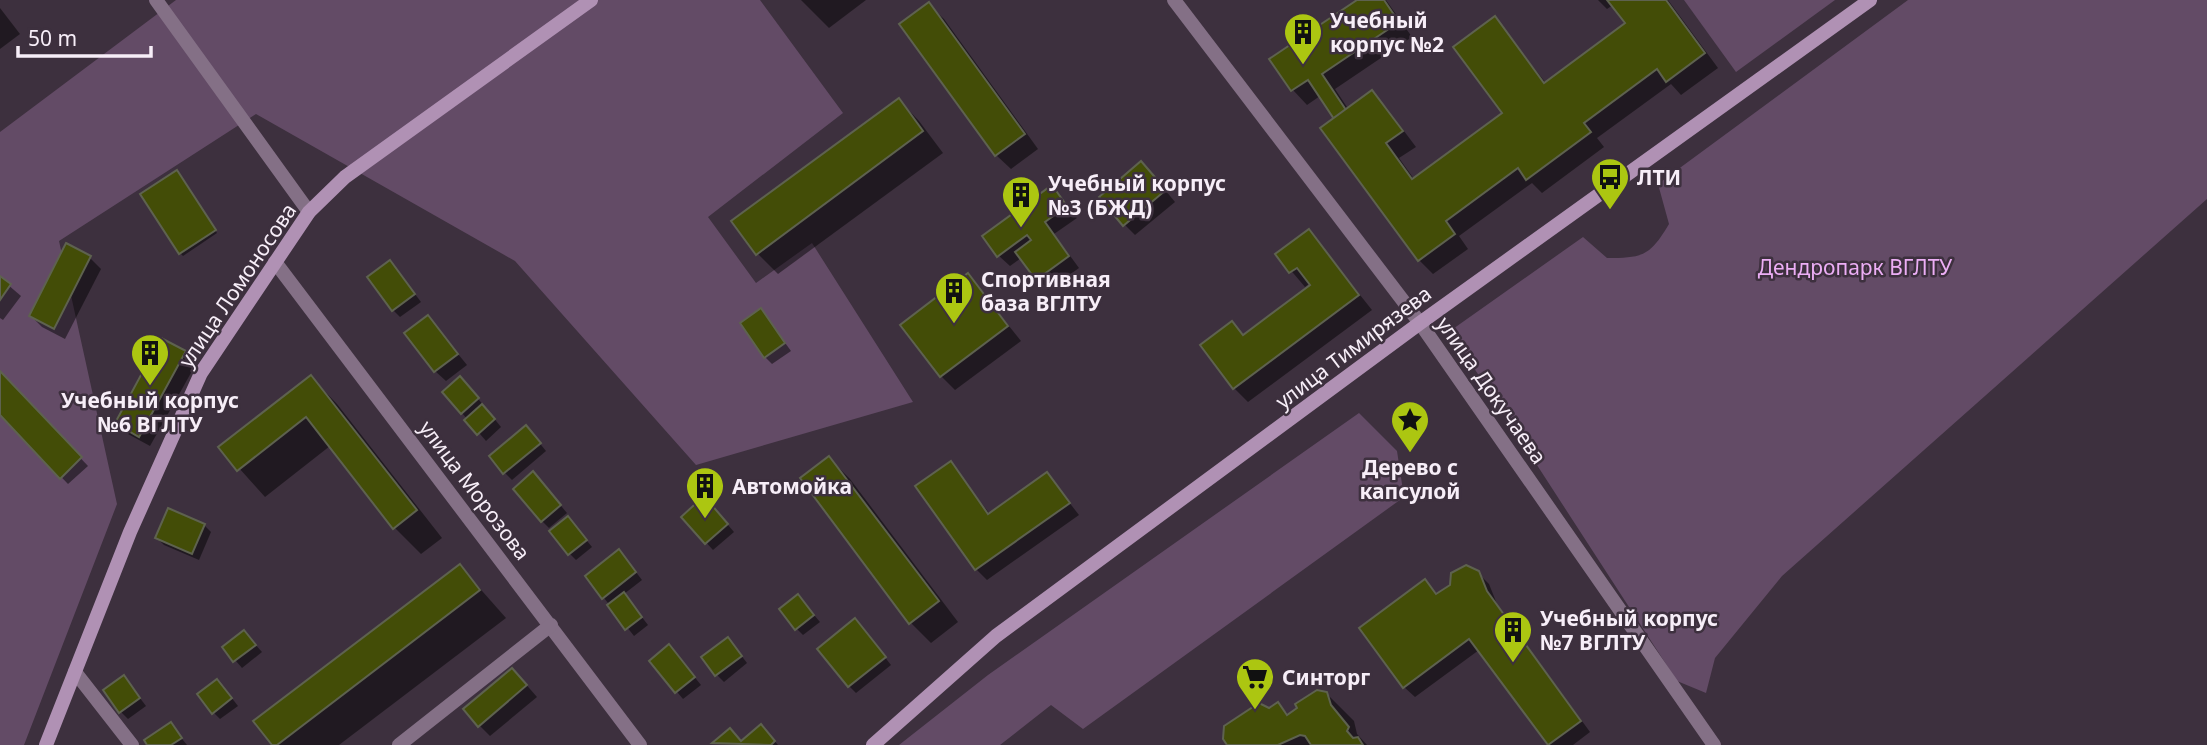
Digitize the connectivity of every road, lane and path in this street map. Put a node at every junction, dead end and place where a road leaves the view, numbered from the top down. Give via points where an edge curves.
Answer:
1 (156, 0) edge
2 (591, 0) edge
3 (1174, 0) edge
4 (1870, 0) edge
5 (309, 212) junction
6 (275, 262) junction
7 (1420, 323) junction
8 (551, 625) junction
9 (75, 672) junction
10 (46, 745) edge
11 (132, 745) edge
12 (399, 745) edge
13 (640, 745) edge
14 (873, 745) edge
15 (1714, 745) edge

1 - 5 street
2 - 5 main road, улица Ломоносова via 345,177
3 - 7 street, улица Докучаева
4 - 7 main road, улица Тимирязева
5 - 6 main road, улица Ломоносова
6 - 8 street, улица Морозова
6 - 9 main road, улица Ломоносова via 201,373 130,532
7 - 14 main road, улица Тимирязева via 996,636
7 - 15 street, улица Докучаева
8 - 12 street
8 - 13 street, улица Морозова
9 - 10 main road, улица Ломоносова
9 - 11 street

